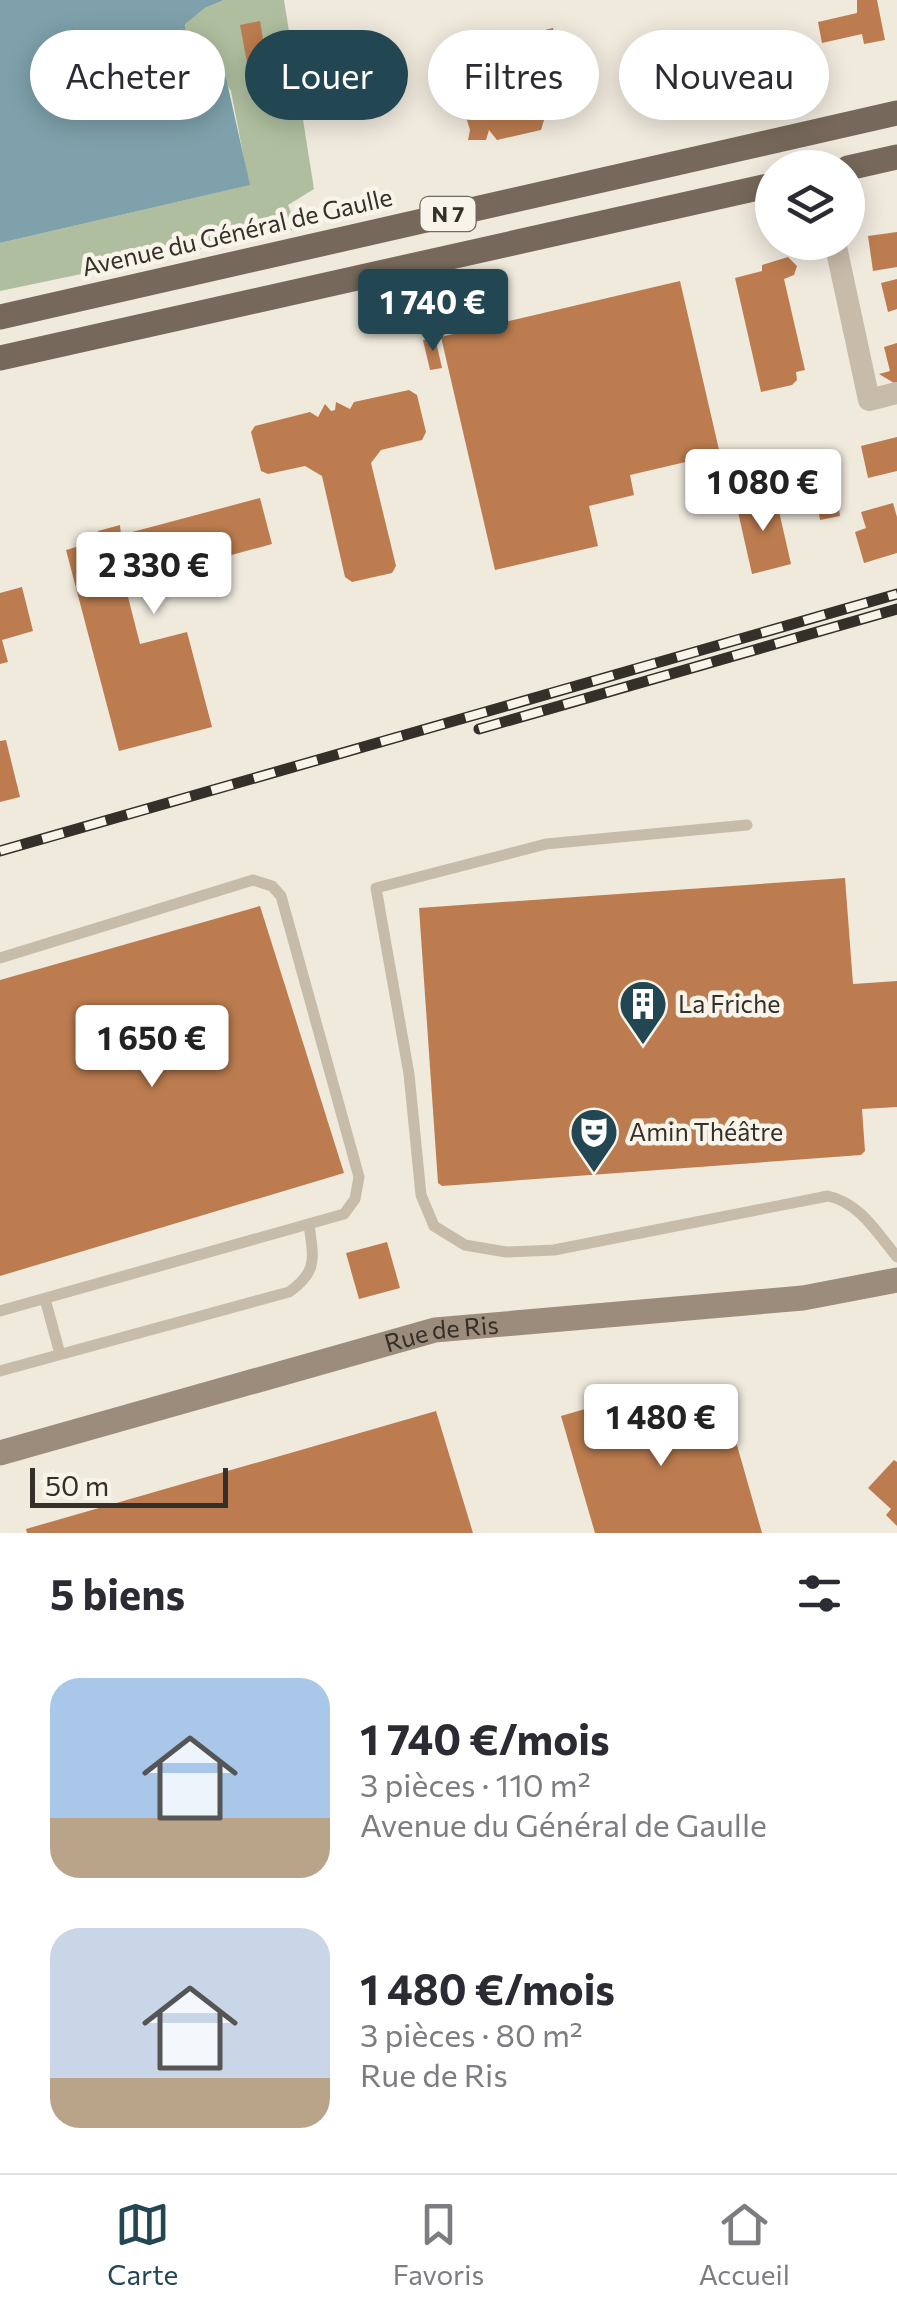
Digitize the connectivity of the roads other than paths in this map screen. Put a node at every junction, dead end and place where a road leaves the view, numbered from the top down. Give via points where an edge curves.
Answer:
1 (897, 112) edge
2 (897, 157) edge
3 (865, 164) edge
4 (755, 189) edge
5 (839, 260) edge
6 (0, 318) edge
7 (0, 358) edge
8 (897, 393) edge
9 (747, 825) dead end
10 (0, 958) edge
11 (309, 1224) junction
12 (897, 1257) edge
13 (897, 1280) edge
14 (45, 1299) junction
15 (0, 1311) edge
16 (60, 1354) junction
17 (0, 1371) edge
18 (0, 1453) edge

1 - 6 main road, Avenue du Général de Gaulle / N 7
2 - 3 main road
4 - 7 main road, N 7
5 - 8 street via 868,400
9 - 12 lane via 546,844 376,888 410,1074 421,1195 434,1226 465,1245 506,1252 554,1250 828,1196 857,1209
10 - 11 lane via 253,880 272,886 281,896 359,1177 344,1214
11 - 14 lane
11 - 16 lane via 314,1261 306,1280 289,1292
13 - 18 main road, Rue de Ris via 803,1298 435,1330
14 - 15 lane
14 - 16 lane
16 - 17 lane

